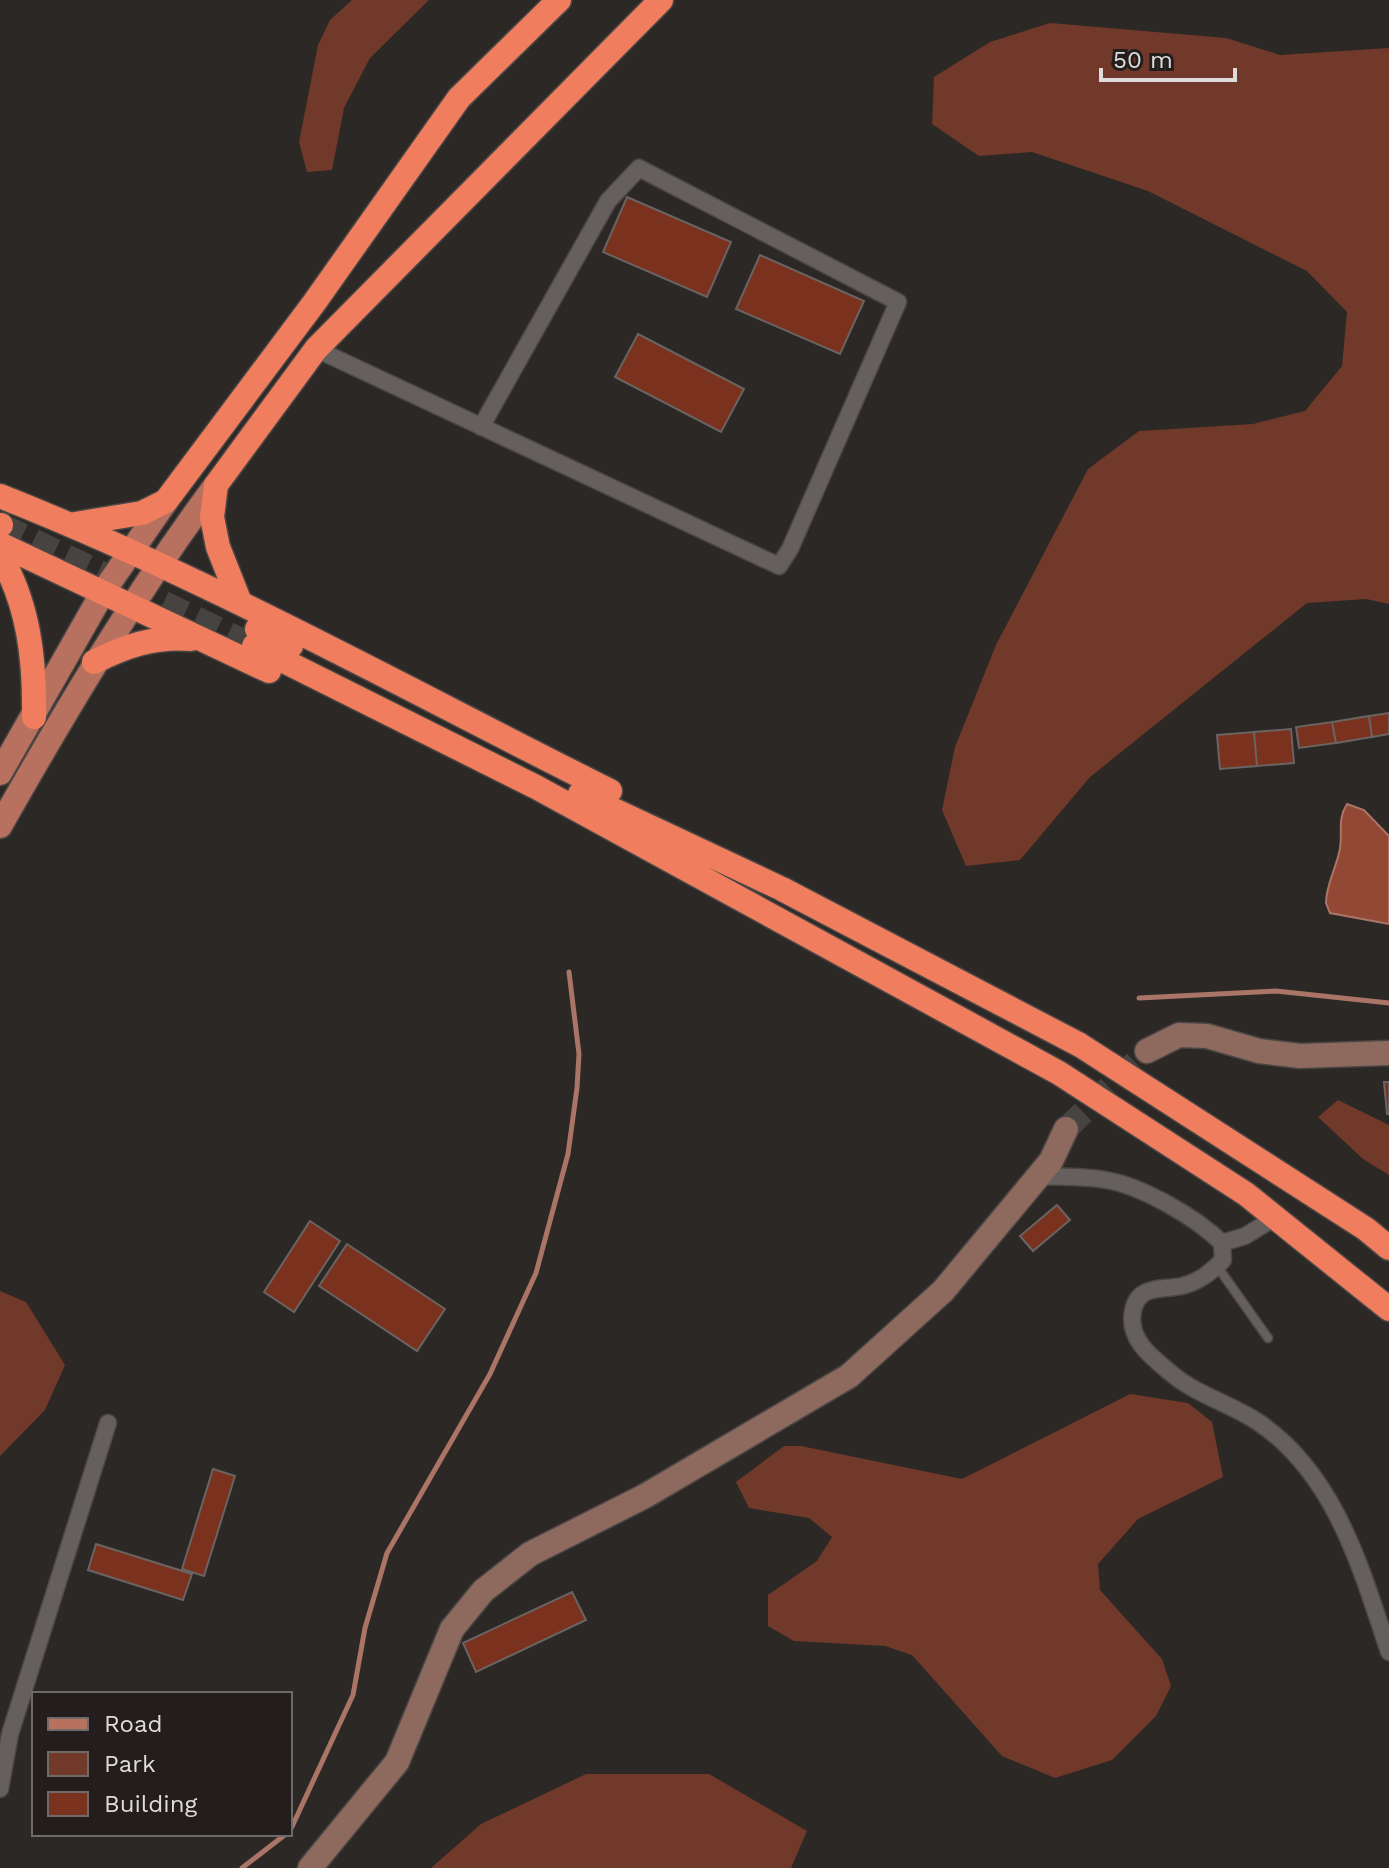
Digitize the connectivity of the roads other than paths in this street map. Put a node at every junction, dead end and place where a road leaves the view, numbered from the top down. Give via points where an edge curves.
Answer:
1 (559, 0) edge
2 (661, 0) edge
3 (316, 349) junction
4 (481, 427) junction
5 (216, 485) junction
6 (166, 501) junction
7 (1, 519) edge
8 (73, 525) junction
9 (134, 551) junction
10 (0, 555) edge
11 (158, 564) junction
12 (103, 592) junction
13 (239, 600) junction
14 (130, 606) junction
15 (206, 640) junction
16 (94, 662) junction
17 (34, 717) junction
18 (0, 773) edge
19 (0, 826) edge
20 (782, 889) junction
21 (767, 914) junction
22 (1147, 1051) tunnel mouth
23 (1389, 1053) edge
24 (1066, 1129) tunnel mouth
25 (1037, 1176) junction
26 (1276, 1217) junction
27 (1222, 1243) junction
28 (1389, 1248) edge
29 (1217, 1266) junction
30 (1389, 1309) edge
31 (1268, 1338) dead end
32 (108, 1423) dead end
33 (1389, 1652) edge
34 (5, 1731) edge
35 (0, 1789) edge
36 (310, 1868) edge

1 - 6 highway via 459,98
2 - 3 highway
3 - 4 street
3 - 5 highway
4 - 4 street via 779,566 898,302 639,168 608,201
5 - 11 main road
5 - 13 highway via 212,517 218,547
6 - 8 highway via 142,513
6 - 9 main road
7 - 8 highway
7 - 12 highway
8 - 9 highway
9 - 11 highway
9 - 12 main road
10 - 17 highway via 22,600 30,636
11 - 13 highway
11 - 14 main road
12 - 14 highway
12 - 17 main road
13 - 20 highway via 702,838
14 - 15 highway
14 - 16 main road
15 - 16 highway via 168,637 138,642
15 - 21 highway via 640,857
16 - 19 main road
17 - 18 main road
20 - 21 highway via 255,638
20 - 28 highway via 1080,1045
21 - 26 highway via 1059,1073
22 - 23 street via 1179,1035 1300,1056
24 - 25 street via 1051,1161
25 - 27 street via 1107,1180 1130,1188 1190,1217
25 - 36 street via 943,1291 849,1376 645,1496 530,1554 483,1591 452,1629 397,1762
26 - 27 street
26 - 30 highway
27 - 29 street via 1223,1260
29 - 31 lane
29 - 33 street via 1180,1287 1160,1286 1142,1294 1132,1325 1139,1345 1176,1378 1283,1441 1320,1484 1356,1553
32 - 34 street
34 - 35 street

